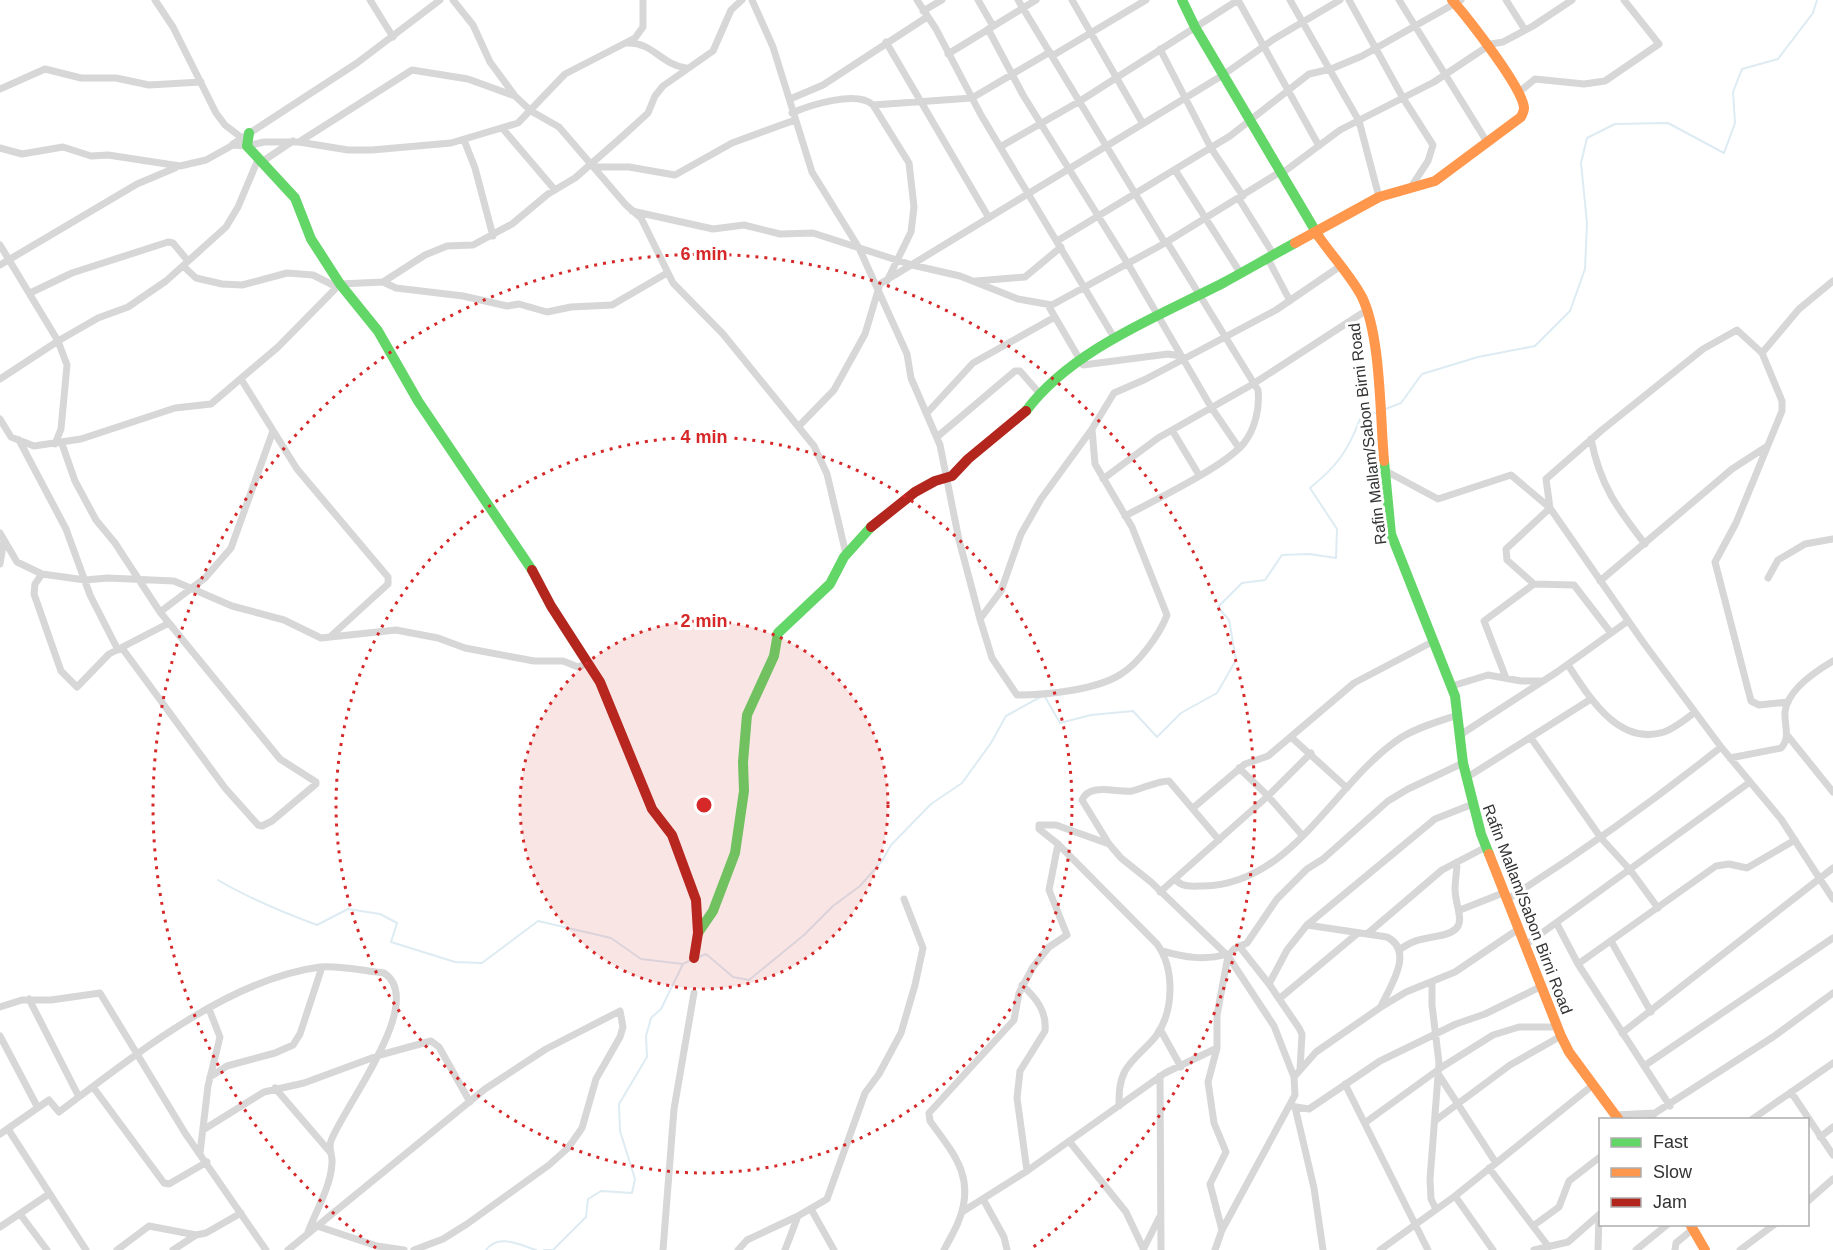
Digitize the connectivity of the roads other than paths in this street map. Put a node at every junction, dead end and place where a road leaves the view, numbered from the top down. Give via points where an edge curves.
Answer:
1 (155, 0) edge
2 (370, 0) edge
3 (441, 0) edge
4 (453, 0) edge
5 (643, 0) edge
6 (742, 0) edge
7 (752, 0) edge
8 (917, 0) edge
9 (942, 0) edge
10 (978, 0) edge
11 (1018, 0) edge
12 (1036, 0) edge
13 (1072, 0) edge
14 (1146, 0) edge
15 (1182, 0) edge
16 (1238, 0) edge
17 (1290, 0) edge
18 (1340, 0) edge
19 (1349, 0) edge
20 (1399, 0) edge
21 (1506, 0) edge
22 (1572, 0) edge
23 (1624, 0) edge
24 (1456, 1) edge
25 (1562, 3) edge
26 (1023, 9) junction
27 (925, 14) junction
28 (1302, 22) junction
29 (1416, 26) junction
30 (1195, 27) junction
31 (991, 28) junction
32 (1525, 30) junction
33 (1090, 32) junction
34 (393, 37) junction
35 (886, 42) junction
36 (626, 43) junction
37 (1264, 46) junction
38 (1377, 47) junction
39 (1487, 47) junction
40 (1160, 49) junction
41 (948, 54) junction
42 (1051, 54) junction
43 (686, 68) junction
44 (1331, 69) junction
45 (1012, 73) junction
46 (1224, 75) junction
47 (1444, 75) junction
48 (1116, 77) junction
49 (201, 82) junction
50 (0, 89) edge
51 (1287, 92) junction
52 (1519, 92) junction
53 (515, 96) junction
54 (972, 98) junction
55 (1185, 98) junction
56 (1403, 98) junction
57 (790, 99) junction
58 (1080, 100) junction
59 (922, 102) junction
60 (873, 105) junction
61 (531, 111) junction
62 (793, 116) junction
63 (1250, 121) junction
64 (1359, 121) junction
65 (1041, 123) junction
66 (1143, 124) junction
67 (503, 129) junction
68 (246, 139) junction
69 (464, 140) junction
70 (297, 141) junction
71 (1487, 142) junction
72 (1108, 145) junction
73 (1319, 146) junction
74 (1000, 147) junction
75 (0, 148) edge
76 (1210, 148) junction
77 (261, 159) junction
78 (593, 164) junction
79 (180, 166) junction
80 (1068, 170) junction
81 (1175, 170) junction
82 (1280, 173) junction
83 (1409, 189) junction
84 (555, 190) junction
85 (1135, 193) junction
86 (1029, 194) junction
87 (1241, 197) junction
88 (1379, 197) junction
89 (632, 211) junction
90 (1098, 216) junction
91 (989, 218) junction
92 (1208, 218) junction
93 (1316, 232) junction
94 (493, 236) junction
95 (1166, 242) junction
96 (1059, 244) junction
97 (0, 245) edge
98 (859, 248) junction
99 (1271, 257) junction
100 (10, 259) junction
101 (898, 260) junction
102 (185, 263) junction
103 (1128, 264) junction
104 (0, 265) edge
105 (912, 265) junction
106 (1339, 267) junction
107 (667, 273) junction
108 (1241, 273) junction
109 (887, 281) junction
110 (972, 281) junction
111 (1833, 281) edge
112 (383, 282) junction
113 (338, 286) junction
114 (1086, 288) junction
115 (879, 291) junction
116 (30, 292) junction
117 (1198, 295) junction
118 (1290, 301) junction
119 (1048, 305) junction
120 (1367, 310) junction
121 (1155, 315) junction
122 (1055, 317) junction
123 (1225, 338) junction
124 (1115, 339) junction
125 (58, 341) junction
126 (1762, 353) junction
127 (1182, 358) junction
128 (1081, 361) junction
129 (0, 379) edge
130 (241, 379) junction
131 (1253, 384) junction
132 (1040, 394) junction
133 (1211, 407) junction
134 (927, 413) junction
135 (0, 419) edge
136 (799, 426) junction
137 (1092, 429) junction
138 (273, 430) junction
139 (1172, 430) junction
140 (937, 436) junction
141 (1591, 439) junction
142 (19, 440) junction
143 (58, 444) junction
144 (1768, 446) junction
145 (1239, 448) junction
146 (1383, 469) junction
147 (1199, 475) junction
148 (946, 476) junction
149 (1103, 479) junction
150 (1550, 508) junction
151 (1125, 516) junction
152 (2, 537) edge
153 (1833, 539) edge
154 (1645, 544) junction
155 (846, 554) junction
156 (0, 564) edge
157 (42, 574) junction
158 (138, 578) junction
159 (1768, 578) dead end
160 (85, 580) junction
161 (1600, 581) junction
162 (1534, 584) junction
163 (193, 587) junction
164 (160, 612) junction
165 (980, 619) junction
166 (1628, 621) junction
167 (169, 623) junction
168 (1611, 633) junction
169 (329, 638) junction
170 (1434, 641) junction
171 (120, 649) junction
172 (1833, 661) edge
173 (588, 663) junction
174 (1568, 664) junction
175 (1506, 678) junction
176 (1543, 681) junction
177 (1452, 686) junction
178 (1591, 699) junction
179 (1788, 702) junction
180 (1695, 712) junction
181 (1458, 715) junction
182 (1460, 735) junction
183 (1787, 735) junction
184 (1291, 737) junction
185 (1531, 738) junction
186 (1721, 747) junction
187 (1311, 753) junction
188 (1730, 758) junction
189 (1463, 764) junction
190 (1239, 768) junction
191 (1466, 778) junction
192 (1750, 782) junction
193 (1347, 788) junction
194 (1833, 792) edge
195 (1268, 796) junction
196 (1473, 804) junction
197 (1193, 808) junction
198 (1302, 835) junction
199 (1600, 838) junction
200 (1219, 840) junction
201 (1795, 840) junction
202 (1058, 844) junction
203 (1109, 844) junction
204 (1486, 847) junction
205 (1457, 862) junction
206 (1833, 868) edge
207 (1631, 871) junction
208 (1820, 878) junction
209 (1175, 879) junction
210 (1160, 892) junction
211 (1504, 897) junction
212 (904, 899) dead end
213 (1833, 899) edge
214 (1658, 908) junction
215 (1460, 910) junction
216 (1557, 924) junction
217 (1307, 925) junction
218 (1517, 930) junction
219 (698, 933) junction
220 (1358, 933) junction
221 (1367, 934) junction
222 (1833, 938) edge
223 (1611, 941) junction
224 (1239, 946) junction
225 (1524, 946) junction
226 (1399, 950) junction
227 (1162, 951) junction
228 (1227, 955) junction
229 (694, 958) dead end
230 (1578, 964) junction
231 (322, 967) junction
232 (1432, 982) junction
233 (1269, 984) junction
234 (1022, 986) junction
235 (1540, 987) junction
236 (694, 993) dead end
237 (1833, 993) edge
238 (29, 999) junction
239 (1280, 999) junction
240 (0, 1007) edge
241 (1381, 1007) junction
242 (209, 1009) junction
243 (1651, 1012) junction
244 (1160, 1029) junction
245 (1559, 1032) junction
246 (1622, 1033) junction
247 (1437, 1034) junction
248 (0, 1036) edge
249 (2, 1047) edge
250 (1216, 1048) junction
251 (137, 1054) junction
252 (380, 1055) junction
253 (1833, 1063) edge
254 (1644, 1066) junction
255 (1181, 1067) junction
256 (1300, 1069) junction
257 (1437, 1071) junction
258 (1160, 1076) junction
259 (210, 1077) junction
260 (1294, 1077) junction
261 (1346, 1083) junction
262 (1593, 1085) junction
263 (93, 1087) junction
264 (275, 1088) junction
265 (1791, 1092) junction
266 (79, 1097) junction
267 (470, 1102) junction
268 (1456, 1103) junction
269 (1292, 1106) junction
270 (1670, 1106) junction
271 (1119, 1107) junction
272 (38, 1108) junction
273 (1653, 1116) edge
274 (1617, 1117) edge
275 (1752, 1118) edge
276 (1808, 1118) edge
277 (1436, 1120) junction
278 (1809, 1120) edge
279 (1366, 1122) junction
280 (1833, 1127) edge
281 (3, 1130) edge
282 (203, 1130) junction
283 (1820, 1137) junction
284 (1069, 1142) junction
285 (200, 1153) junction
286 (330, 1153) junction
287 (1833, 1155) edge
288 (1599, 1158) edge
289 (207, 1162) junction
290 (1492, 1166) junction
291 (1027, 1171) junction
292 (1833, 1179) edge
293 (49, 1194) junction
294 (1455, 1196) junction
295 (983, 1199) junction
296 (1809, 1200) edge
297 (811, 1209) junction
298 (1436, 1209) junction
299 (962, 1212) junction
300 (241, 1213) junction
301 (20, 1214) junction
302 (1599, 1215) edge
303 (798, 1216) junction
304 (1160, 1216) junction
305 (1415, 1224) junction
306 (316, 1226) junction
307 (1533, 1226) junction
308 (1599, 1226) edge
309 (1666, 1226) edge
310 (1772, 1226) edge
311 (0, 1227) edge
312 (1692, 1227) edge
313 (1222, 1230) junction
314 (308, 1233) junction
315 (196, 1235) junction
316 (1568, 1242) junction
317 (1548, 1246) junction
318 (375, 1248) edge
319 (662, 1249) edge
320 (1426, 1249) edge
321 (47, 1250) edge
322 (86, 1250) edge
323 (117, 1250) edge
324 (173, 1250) edge
325 (266, 1250) edge
326 (288, 1250) edge
327 (404, 1250) edge
328 (414, 1250) edge
329 (738, 1250) edge
330 (785, 1250) edge
331 (834, 1250) edge
332 (944, 1250) edge
333 (1007, 1250) edge
334 (1143, 1250) edge
335 (1161, 1250) edge
336 (1215, 1250) edge
337 (1323, 1250) edge
338 (1380, 1250) edge
339 (1493, 1250) edge
340 (1534, 1250) edge
341 (1562, 1250) edge
342 (1598, 1250) edge
343 (1636, 1250) edge
344 (1674, 1250) edge
345 (1706, 1250) edge
346 (1740, 1250) edge

1 - 49 street
2 - 34 street
3 - 34 street
4 - 53 street via 473,25 490,62
5 - 36 street via 643,27
6 - 43 street via 731,10 713,51
7 - 57 street via 774,47
8 - 27 street
9 - 27 street
10 - 31 street
11 - 26 street
12 - 26 street
13 - 33 street
14 - 33 street
15 - 30 street, Rafin Mallam/Sabon Birni Road
16 - 30 street
16 - 37 street
17 - 28 street
18 - 28 street
19 - 38 street
20 - 29 street
21 - 32 street
22 - 25 street
23 - 52 street via 1659,44 1605,81 1584,84 1535,79
24 - 29 street
24 - 39 street
25 - 32 street
26 - 31 street
26 - 42 street
27 - 35 street
27 - 41 street
28 - 37 street
28 - 44 street
29 - 38 street
29 - 47 street
30 - 40 street
30 - 46 street, Rafin Mallam/Sabon Birni Road
31 - 41 street
31 - 45 street
32 - 39 street
33 - 42 street
33 - 48 street
34 - 68 street
35 - 57 street via 823,85
35 - 59 street
36 - 43 street via 643,44 662,59
36 - 61 street via 565,74
37 - 46 street
37 - 51 street
38 - 44 street
38 - 56 street
39 - 47 street
39 - 52 street
40 - 48 street
40 - 55 street
41 - 54 street
42 - 45 street
42 - 58 street
43 - 78 street via 658,92 648,113
44 - 51 street via 1309,74
44 - 64 street
45 - 54 street
45 - 65 street
46 - 55 street
46 - 63 street, Rafin Mallam/Sabon Birni Road
47 - 56 street
47 - 71 street
48 - 58 street
48 - 66 street
49 - 50 street via 148,85 116,78 81,78 45,69
49 - 68 street via 220,120
51 - 63 street
51 - 73 street
52 - 71 street via 1524,109 1521,117
53 - 61 street
53 - 70 street via 468,79 412,70
54 - 59 street
54 - 74 street
55 - 66 street
55 - 76 street
56 - 64 street
56 - 83 street via 1433,145 1428,161
57 - 62 street
58 - 65 street
58 - 72 street
59 - 60 street
59 - 91 street
60 - 62 street via 851,99 809,106
60 - 101 street via 910,166 913,221
61 - 67 street via 518,123
61 - 78 street via 559,127
62 - 78 street via 732,143 675,175
62 - 98 street via 812,172
63 - 76 street
63 - 82 street, Rafin Mallam/Sabon Birni Road
64 - 73 street
64 - 88 street
65 - 74 street
65 - 80 street
66 - 72 street
67 - 69 street
67 - 84 street
68 - 70 street
68 - 77 street
68 - 79 street via 206,160
69 - 70 street via 372,150
69 - 94 street
70 - 77 street
71 - 83 street via 1435,181
72 - 80 street
72 - 85 street
73 - 82 street
74 - 86 street
75 - 79 street via 22,154 63,147 91,156
76 - 81 street
76 - 87 street
77 - 102 street via 232,218
77 - 113 street via 295,198 311,239
78 - 84 street
78 - 89 street
79 - 100 street via 137,184
80 - 86 street
80 - 90 street
81 - 85 street
81 - 92 street
82 - 87 street
82 - 93 street, Rafin Mallam/Sabon Birni Road
83 - 88 street
84 - 94 street
85 - 90 street
85 - 95 street
86 - 91 street
86 - 96 street
87 - 92 street
87 - 99 street
88 - 93 street
89 - 98 street via 712,229 744,225 780,234 813,233
89 - 107 street via 641,218
90 - 96 street
90 - 103 street
91 - 105 street
92 - 95 street
92 - 108 street
93 - 99 street
93 - 106 street, Rafin Mallam/Sabon Birni Road
94 - 112 street via 466,247 444,246
95 - 103 street
95 - 117 street
96 - 110 street via 1025,276
96 - 114 street
97 - 100 street
98 - 101 street
98 - 115 street
99 - 108 street
99 - 118 street
100 - 104 street
100 - 116 street
101 - 105 street
101 - 109 street
102 - 113 street via 196,278 222,284 242,285 294,273 312,275
102 - 116 street via 173,243 168,242 72,273
102 - 125 street via 158,288 128,307 98,318
103 - 114 street
103 - 121 street
105 - 109 street
105 - 110 street
106 - 118 street
106 - 120 street, Rafin Mallam/Sabon Birni Road
107 - 112 street via 612,305 542,312 519,304 499,305 464,296 396,288
107 - 136 street
108 - 117 street
109 - 115 street via 880,284
110 - 119 street via 1018,299
111 - 126 street via 1800,309
112 - 113 street
113 - 130 street via 279,348
113 - 173 street via 378,331 414,394 537,578
114 - 119 street
114 - 124 street
115 - 134 street
115 - 136 street via 865,334 834,390
116 - 125 street
117 - 121 street
117 - 123 street
118 - 123 street
119 - 122 street
120 - 131 street
120 - 146 street, Rafin Mallam/Sabon Birni Road via 1374,344
121 - 124 street
121 - 127 street
122 - 128 street
122 - 134 street via 973,363
123 - 127 street
123 - 131 street
124 - 128 street
125 - 129 street
125 - 143 street via 67,367
126 - 141 street via 1740,332 1732,332 1703,349
126 - 144 street via 1783,406
127 - 128 street via 1168,354 1141,356 1087,366
127 - 133 street
127 - 137 street via 1114,393
128 - 132 street
130 - 138 street
130 - 143 street via 211,404 175,408
131 - 133 street
131 - 145 street via 1258,390 1258,406 1253,427
132 - 140 street via 1020,371 1015,371
132 - 148 street via 1026,413 952,476
133 - 139 street
133 - 145 street
134 - 140 street
135 - 142 street via 11,437
136 - 155 street via 825,465
137 - 149 street via 1095,464
137 - 165 street via 1060,469 1029,519 1005,584
138 - 163 street via 231,548
138 - 169 street via 304,479 371,560 380,565 389,581
139 - 147 street
139 - 149 street
140 - 148 street
141 - 150 street via 1546,479
141 - 154 street via 1599,476
142 - 143 street via 34,446
142 - 160 street via 66,529
143 - 158 street via 93,515
144 - 154 street via 1732,469
144 - 179 street via 1715,562 1751,701 1759,705
145 - 147 street
146 - 150 street via 1438,500 1511,475
146 - 170 street, Rafin Mallam/Sabon Birni Road via 1394,543
147 - 151 street
148 - 155 street via 915,492 862,534
148 - 165 street
149 - 151 street
150 - 161 street
150 - 162 street via 1506,549 1507,560
151 - 165 street via 1167,615 1148,646 1121,674 1052,695 1017,695 992,658
152 - 156 street
152 - 157 street via 16,562
153 - 159 street via 1796,549 1778,560
154 - 161 street
155 - 219 street via 830,584 781,628 774,656 750,704 735,853 712,911
157 - 160 street
157 - 171 street via 34,594 65,678 79,687 103,658
158 - 160 street
158 - 163 street
158 - 164 street
160 - 171 street
161 - 166 street
162 - 168 street via 1574,585
162 - 175 street via 1484,621
163 - 164 street
163 - 169 street via 232,606 275,616 311,634
164 - 167 street
166 - 168 street
166 - 180 street
167 - 171 street
167 - 171 street via 280,759 316,782 267,824 258,825 225,788
168 - 174 street
169 - 173 street via 396,630 534,661 563,661 578,667
170 - 177 street, Rafin Mallam/Sabon Birni Road
170 - 184 street via 1354,683
172 - 179 street via 1808,679
173 - 219 street via 606,695 652,809 672,836 696,900
174 - 176 street
174 - 178 street
175 - 176 street
175 - 177 street via 1478,676
176 - 182 street
177 - 181 street, Rafin Mallam/Sabon Birni Road
178 - 180 street via 1614,722 1642,733 1662,733
178 - 185 street
179 - 183 street
180 - 186 street
181 - 182 street, Rafin Mallam/Sabon Birni Road
181 - 193 street via 1402,738 1370,763
182 - 189 street, Rafin Mallam/Sabon Birni Road
183 - 188 street via 1781,748
183 - 194 street
184 - 187 street
184 - 190 street via 1268,756 1250,760
185 - 191 street
185 - 199 street
186 - 188 street
186 - 199 street
187 - 193 street
187 - 195 street
188 - 192 street
189 - 191 street, Rafin Mallam/Sabon Birni Road
189 - 224 street via 1389,801 1307,869 1277,899 1246,943
190 - 195 street
190 - 197 street
191 - 196 street, Rafin Mallam/Sabon Birni Road
192 - 201 street
192 - 207 street
193 - 198 street
195 - 198 street
195 - 200 street
196 - 204 street, Rafin Mallam/Sabon Birni Road
196 - 217 street via 1435,819
197 - 200 street
197 - 203 street via 1166,780 1130,791 1109,789 1086,794 1082,800
198 - 209 street via 1276,859 1226,885 1185,886
199 - 207 street
199 - 211 street
200 - 209 street
201 - 208 street
201 - 214 street via 1747,868 1716,866
202 - 203 street via 1039,829 1040,825 1056,825
202 - 227 street
202 - 234 street via 1049,886 1067,935 1043,954
203 - 210 street
204 - 205 street
204 - 211 street, Rafin Mallam/Sabon Birni Road
205 - 215 street via 1455,891
205 - 221 street via 1442,870
206 - 208 street
207 - 214 street
207 - 216 street
208 - 213 street
208 - 243 street
209 - 210 street
210 - 228 street
211 - 215 street
211 - 218 street, Rafin Mallam/Sabon Birni Road
212 - 297 street via 923,948 906,1018 879,1074 865,1093 827,1199
214 - 223 street
215 - 226 street via 1460,923 1448,934 1419,938
216 - 225 street
216 - 230 street
217 - 220 street
217 - 233 street via 1287,950
218 - 225 street, Rafin Mallam/Sabon Birni Road
218 - 232 street via 1455,972
219 - 229 street
220 - 221 street
220 - 239 street
221 - 226 street via 1387,938
222 - 254 street
223 - 230 street
223 - 243 street
224 - 228 street
224 - 233 street
225 - 235 street, Rafin Mallam/Sabon Birni Road
226 - 241 street via 1398,970
227 - 228 street via 1186,958
227 - 244 street via 1170,991
228 - 250 street
228 - 260 street via 1275,1026
230 - 246 street
231 - 242 street via 264,983
231 - 252 street via 384,973 392,981 396,1007
231 - 259 street via 300,1034 293,1044 227,1066
232 - 241 street
232 - 247 street
233 - 239 street
234 - 291 street via 1037,1000 1045,1026 1020,1071 1017,1098
234 - 299 street via 1014,1020 929,1113 930,1121 962,1166
235 - 245 street, Rafin Mallam/Sabon Birni Road
235 - 247 street
236 - 319 street via 674,1109
237 - 270 street
238 - 240 street
238 - 251 street via 100,993
238 - 266 street
239 - 256 street via 1302,1034
241 - 256 street via 1323,1047
242 - 251 street
242 - 259 street via 220,1037
243 - 246 street
244 - 255 street
244 - 271 street via 1124,1072 1119,1085
245 - 257 street via 1506,1029
245 - 262 street, Rafin Mallam/Sabon Birni Road
245 - 268 street
246 - 254 street
247 - 257 street
247 - 261 street via 1380,1061
248 - 249 street
249 - 272 street
250 - 255 street
250 - 313 street via 1209,1091 1214,1123 1226,1152 1210,1184
251 - 263 street
251 - 285 street
252 - 264 street via 304,1083
252 - 267 street via 431,1041 439,1047
252 - 286 street via 331,1140
253 - 265 street
254 - 270 street
255 - 258 street
256 - 260 street
257 - 268 street
257 - 277 street
257 - 279 street
258 - 271 street
258 - 304 street
259 - 282 street
260 - 269 street
261 - 269 street via 1309,1108
261 - 279 street
262 - 274 street, Rafin Mallam/Sabon Birni Road
262 - 290 street
263 - 266 street
263 - 289 street via 164,1183 169,1184
264 - 282 street
264 - 286 street
265 - 275 street
265 - 276 street
266 - 272 street via 59,1112 50,1100
267 - 306 street
267 - 328 street via 534,1056 620,1011 620,1037 596,1079 582,1128 568,1148 467,1224
268 - 277 street
268 - 290 street
269 - 313 street
269 - 337 street via 1314,1188
270 - 273 street
271 - 284 street
272 - 281 street
273 - 274 street
277 - 298 street via 1430,1192
278 - 283 street
279 - 305 street
280 - 283 street
281 - 293 street
282 - 285 street
283 - 287 street
284 - 291 street
284 - 334 street via 1126,1212
285 - 289 street
286 - 314 street via 333,1162
288 - 307 street via 1569,1180 1559,1207
289 - 300 street
290 - 294 street
290 - 307 street
291 - 295 street
292 - 296 street
293 - 301 street
293 - 322 street
294 - 298 street
294 - 339 street
295 - 299 street
295 - 333 street via 1001,1230
297 - 303 street
297 - 331 street
298 - 305 street
299 - 332 street
300 - 315 street
300 - 325 street
301 - 311 street
301 - 321 street
302 - 316 street
303 - 329 street via 747,1240
303 - 330 street
304 - 334 street
304 - 335 street
305 - 320 street
305 - 338 street
306 - 314 street
306 - 318 street
307 - 317 street
308 - 342 street
309 - 343 street
310 - 346 street
312 - 344 street
312 - 345 street
313 - 336 street
314 - 326 street
315 - 323 street via 149,1226
315 - 324 street
316 - 317 street
316 - 341 street
317 - 340 street
318 - 327 street

